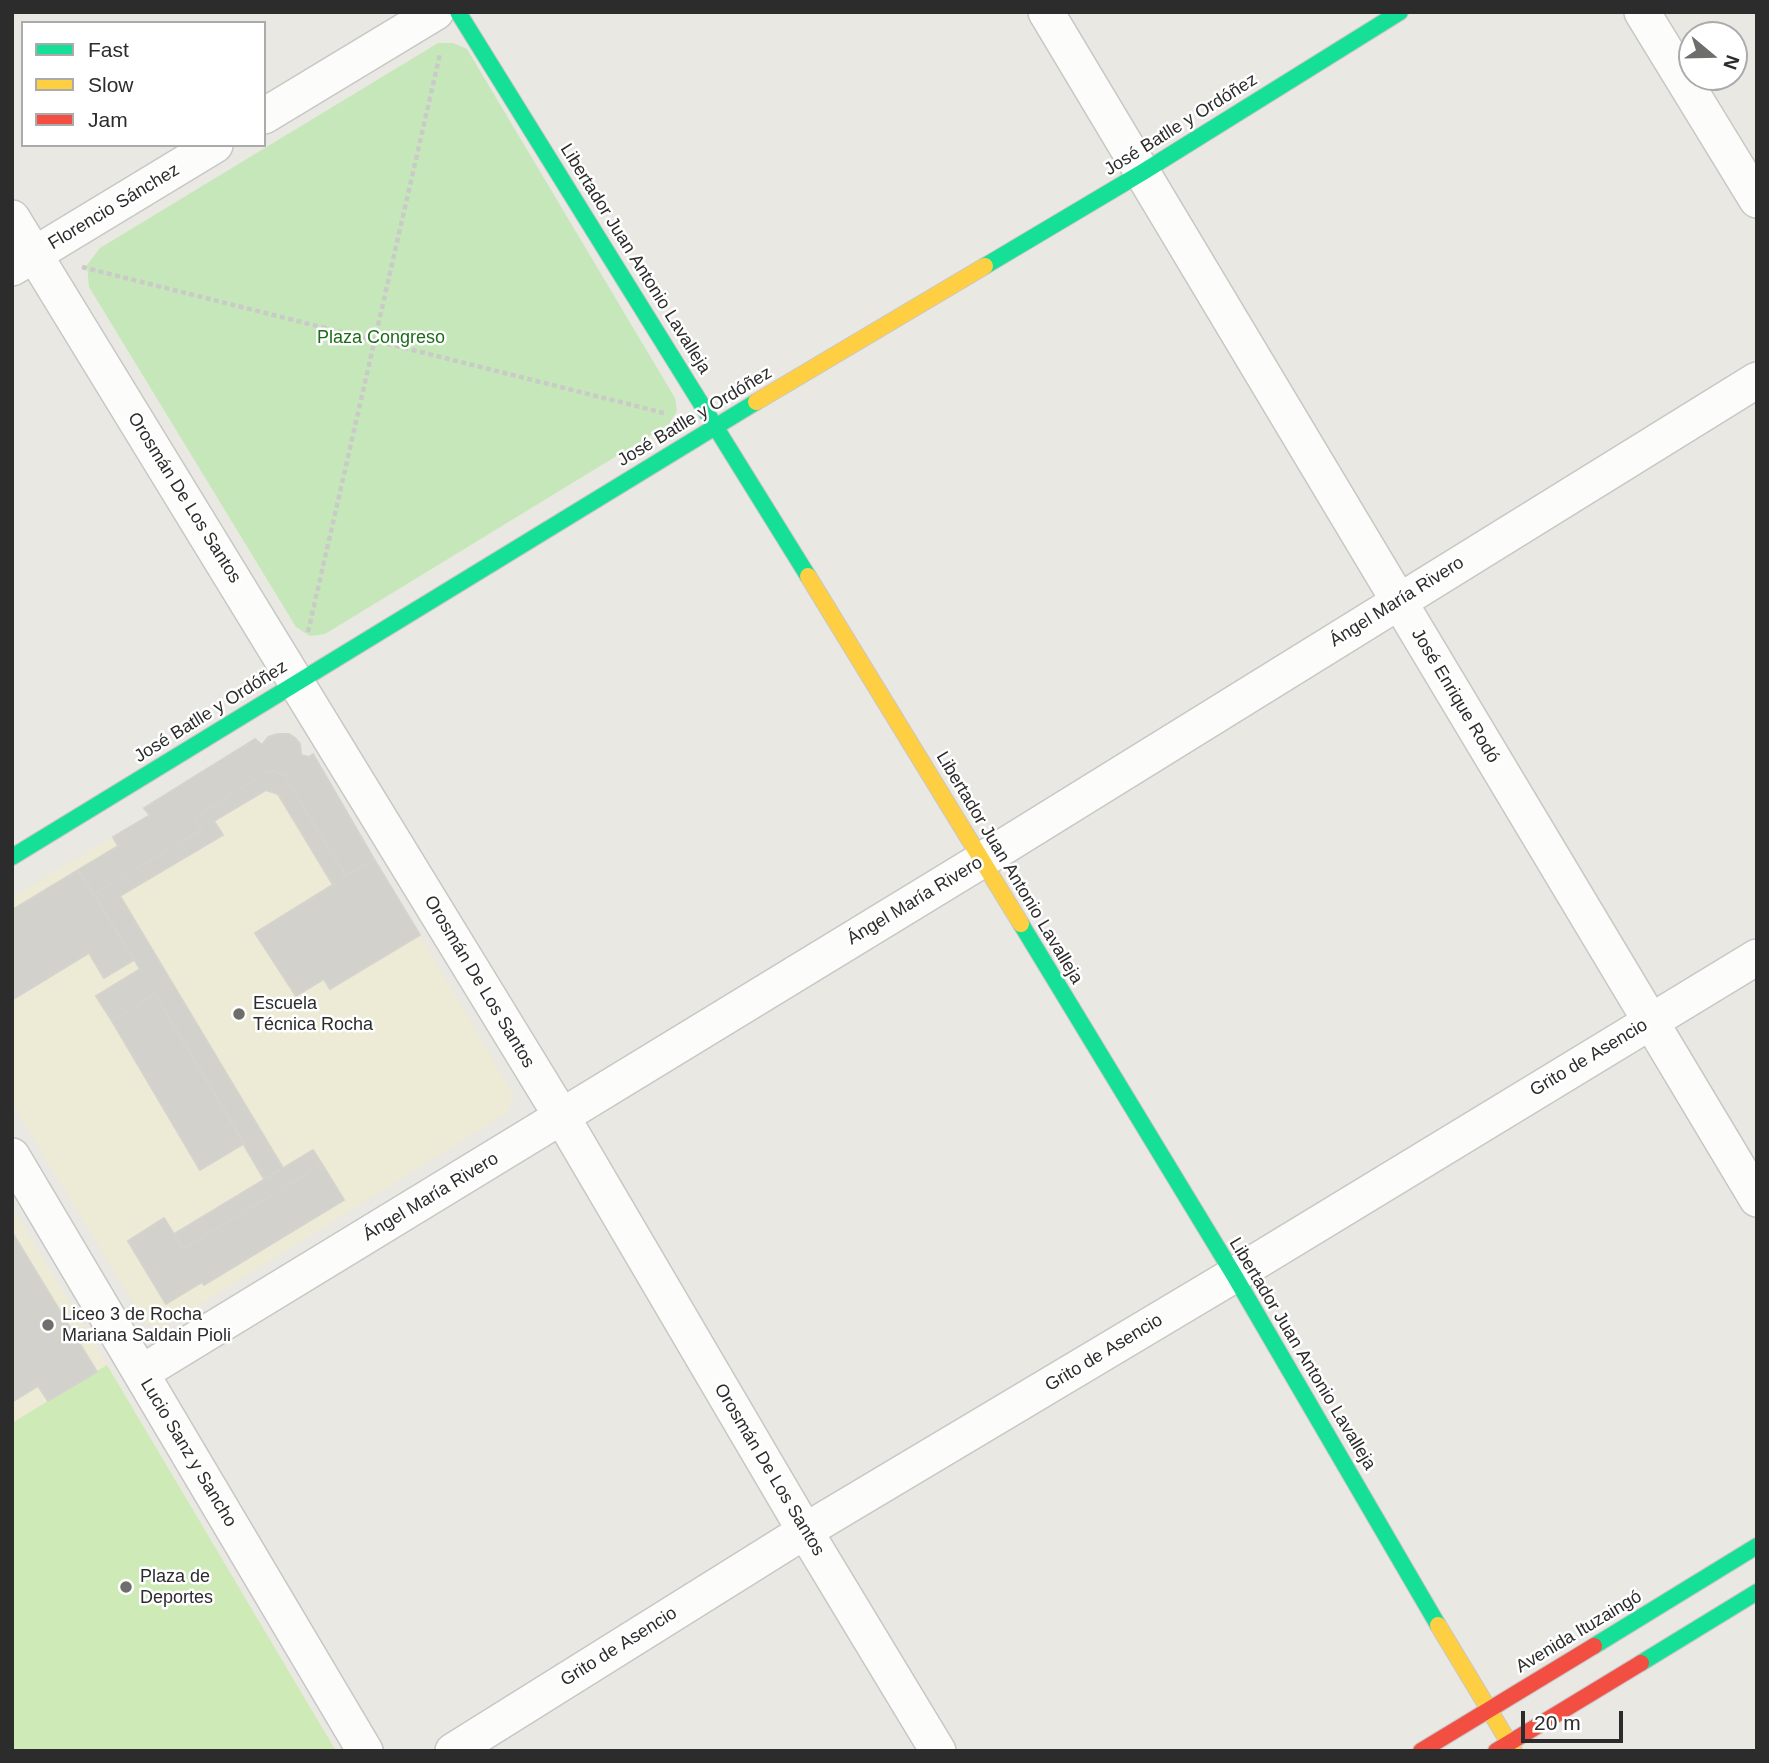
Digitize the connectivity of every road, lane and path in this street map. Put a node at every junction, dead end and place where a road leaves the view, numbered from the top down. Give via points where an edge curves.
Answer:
1 (436, 12) edge
2 (458, 12) edge
3 (1046, 12) edge
4 (1400, 12) edge
5 (1642, 12) edge
6 (441, 52) dead end
7 (266, 115) edge
8 (212, 147) edge
9 (1143, 172) junction
10 (1757, 200) edge
11 (12, 218) edge
12 (23, 261) edge
13 (375, 340) junction
14 (1757, 380) edge
15 (716, 426) junction
16 (1399, 601) junction
17 (297, 682) junction
18 (12, 857) edge
19 (982, 860) junction
20 (1757, 957) edge
21 (1650, 1021) junction
22 (562, 1117) junction
23 (12, 1156) edge
24 (1757, 1199) edge
25 (1234, 1275) junction
26 (141, 1373) junction
27 (805, 1531) junction
28 (1757, 1546) edge
29 (1757, 1592) edge
30 (1489, 1710) junction
31 (1506, 1748) edge
32 (365, 1751) edge
33 (453, 1751) edge
34 (938, 1751) edge
35 (1421, 1751) edge

1 - 7 street
2 - 15 street, Libertador Juan Antonio Lavalleja
3 - 9 street, José Enrique Rodó
4 - 9 street, José Batlle y Ordóñez
5 - 10 street
6 - 13 path
8 - 12 street, Florencio Sánchez
9 - 15 street, José Batlle y Ordóñez
9 - 16 street, José Enrique Rodó
11 - 12 street, Orosmán De Los Santos
12 - 13 path
12 - 17 street, Orosmán De Los Santos
13 - 15 path
13 - 17 path
14 - 16 street, Ángel María Rivero
15 - 17 street, José Batlle y Ordóñez
15 - 19 street, Libertador Juan Antonio Lavalleja
16 - 19 street, Ángel María Rivero
16 - 21 street, José Enrique Rodó
17 - 18 street, José Batlle y Ordóñez
17 - 22 street, Orosmán De Los Santos
19 - 22 street, Ángel María Rivero
19 - 25 street, Libertador Juan Antonio Lavalleja
20 - 21 street, Grito de Asencio
21 - 24 street, José Enrique Rodó
21 - 25 street, Grito de Asencio
22 - 26 street, Ángel María Rivero
22 - 27 street, Orosmán De Los Santos
23 - 26 street, Lucio Sanz y Sancho
25 - 27 street, Grito de Asencio
25 - 30 street, Libertador Juan Antonio Lavalleja
26 - 32 street, Lucio Sanz y Sancho
27 - 33 street, Grito de Asencio
27 - 34 street, Orosmán De Los Santos
28 - 30 street, Avenida Ituzaingó
29 - 31 street
30 - 31 street, Libertador Juan Antonio Lavalleja
30 - 35 street, Avenida Ituzaingó

